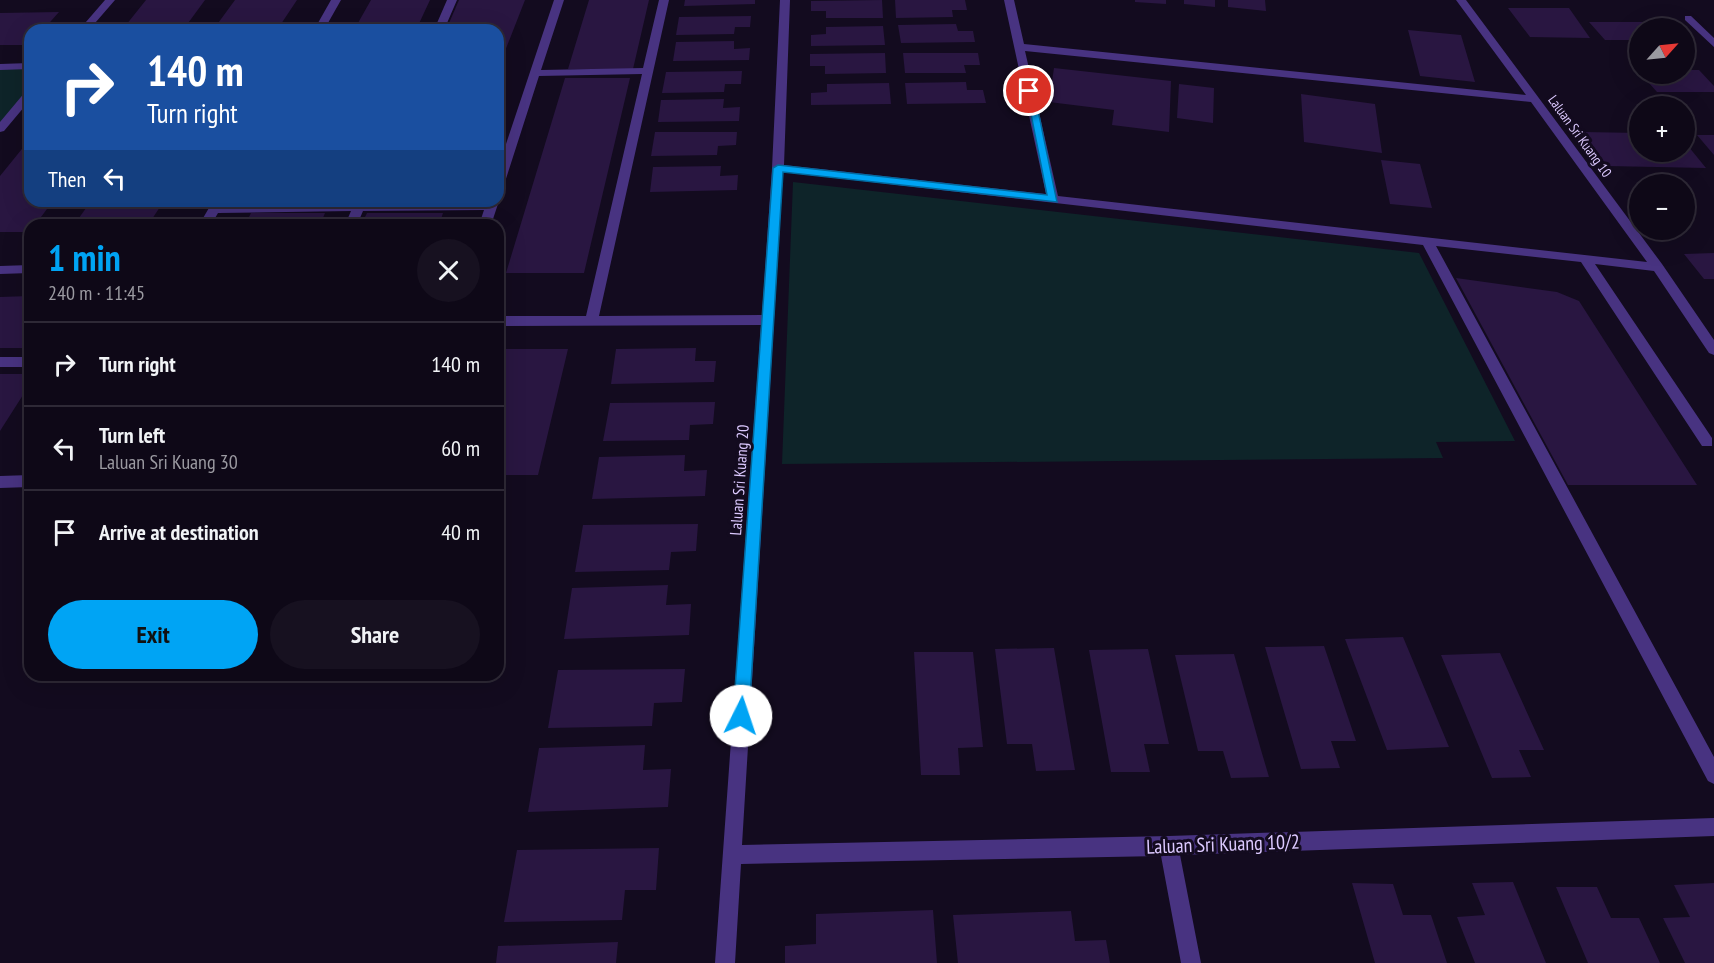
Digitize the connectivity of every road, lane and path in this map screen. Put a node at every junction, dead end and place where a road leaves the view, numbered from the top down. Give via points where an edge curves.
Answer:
1 (110, 0) edge
2 (336, 0) edge
3 (452, 0) edge
4 (559, 0) edge
5 (664, 0) edge
6 (785, 0) edge
7 (1009, 0) edge
8 (1461, 0) edge
9 (89, 24) edge
10 (322, 24) edge
11 (442, 24) edge
12 (1695, 25) edge
13 (1714, 44) edge
14 (1020, 47) junction
15 (24, 66) edge
16 (0, 67) edge
17 (648, 71) junction
18 (535, 73) junction
19 (1534, 99) junction
20 (24, 100) edge
21 (0, 129) edge
22 (504, 167) edge
23 (778, 168) junction
24 (1053, 199) junction
25 (1428, 242) junction
26 (1585, 259) junction
27 (1658, 267) junction
28 (0, 270) edge
29 (24, 270) edge
30 (768, 320) junction
31 (504, 321) edge
32 (591, 321) junction
33 (1714, 350) edge
34 (0, 362) edge
35 (24, 362) edge
36 (1707, 442) dead end
37 (0, 482) edge
38 (24, 482) edge
39 (1714, 775) edge
40 (1714, 827) edge
41 (1169, 846) junction
42 (732, 855) junction
43 (725, 963) edge
44 (1191, 963) edge

1 - 9 street
2 - 10 street
3 - 11 street
4 - 18 street
5 - 17 street
6 - 23 street, Laluan Sri Kuang 20
7 - 14 street
8 - 19 street, Laluan Sri Kuang 10
12 - 13 street
14 - 19 street
14 - 24 street
15 - 16 street
17 - 18 street
17 - 32 street
18 - 22 street
19 - 27 street, Laluan Sri Kuang 10
20 - 21 street
23 - 24 street
23 - 30 street, Laluan Sri Kuang 20
24 - 25 street
25 - 26 street
25 - 39 street
26 - 27 street
26 - 36 street
27 - 33 street, Laluan Sri Kuang 10
28 - 29 street
30 - 32 street
30 - 42 street, Laluan Sri Kuang 20
31 - 32 street
34 - 35 street
37 - 38 street
40 - 41 street, Laluan Sri Kuang 10/2
41 - 42 street, Laluan Sri Kuang 10/2
41 - 44 street
42 - 43 street, Laluan Sri Kuang 20

